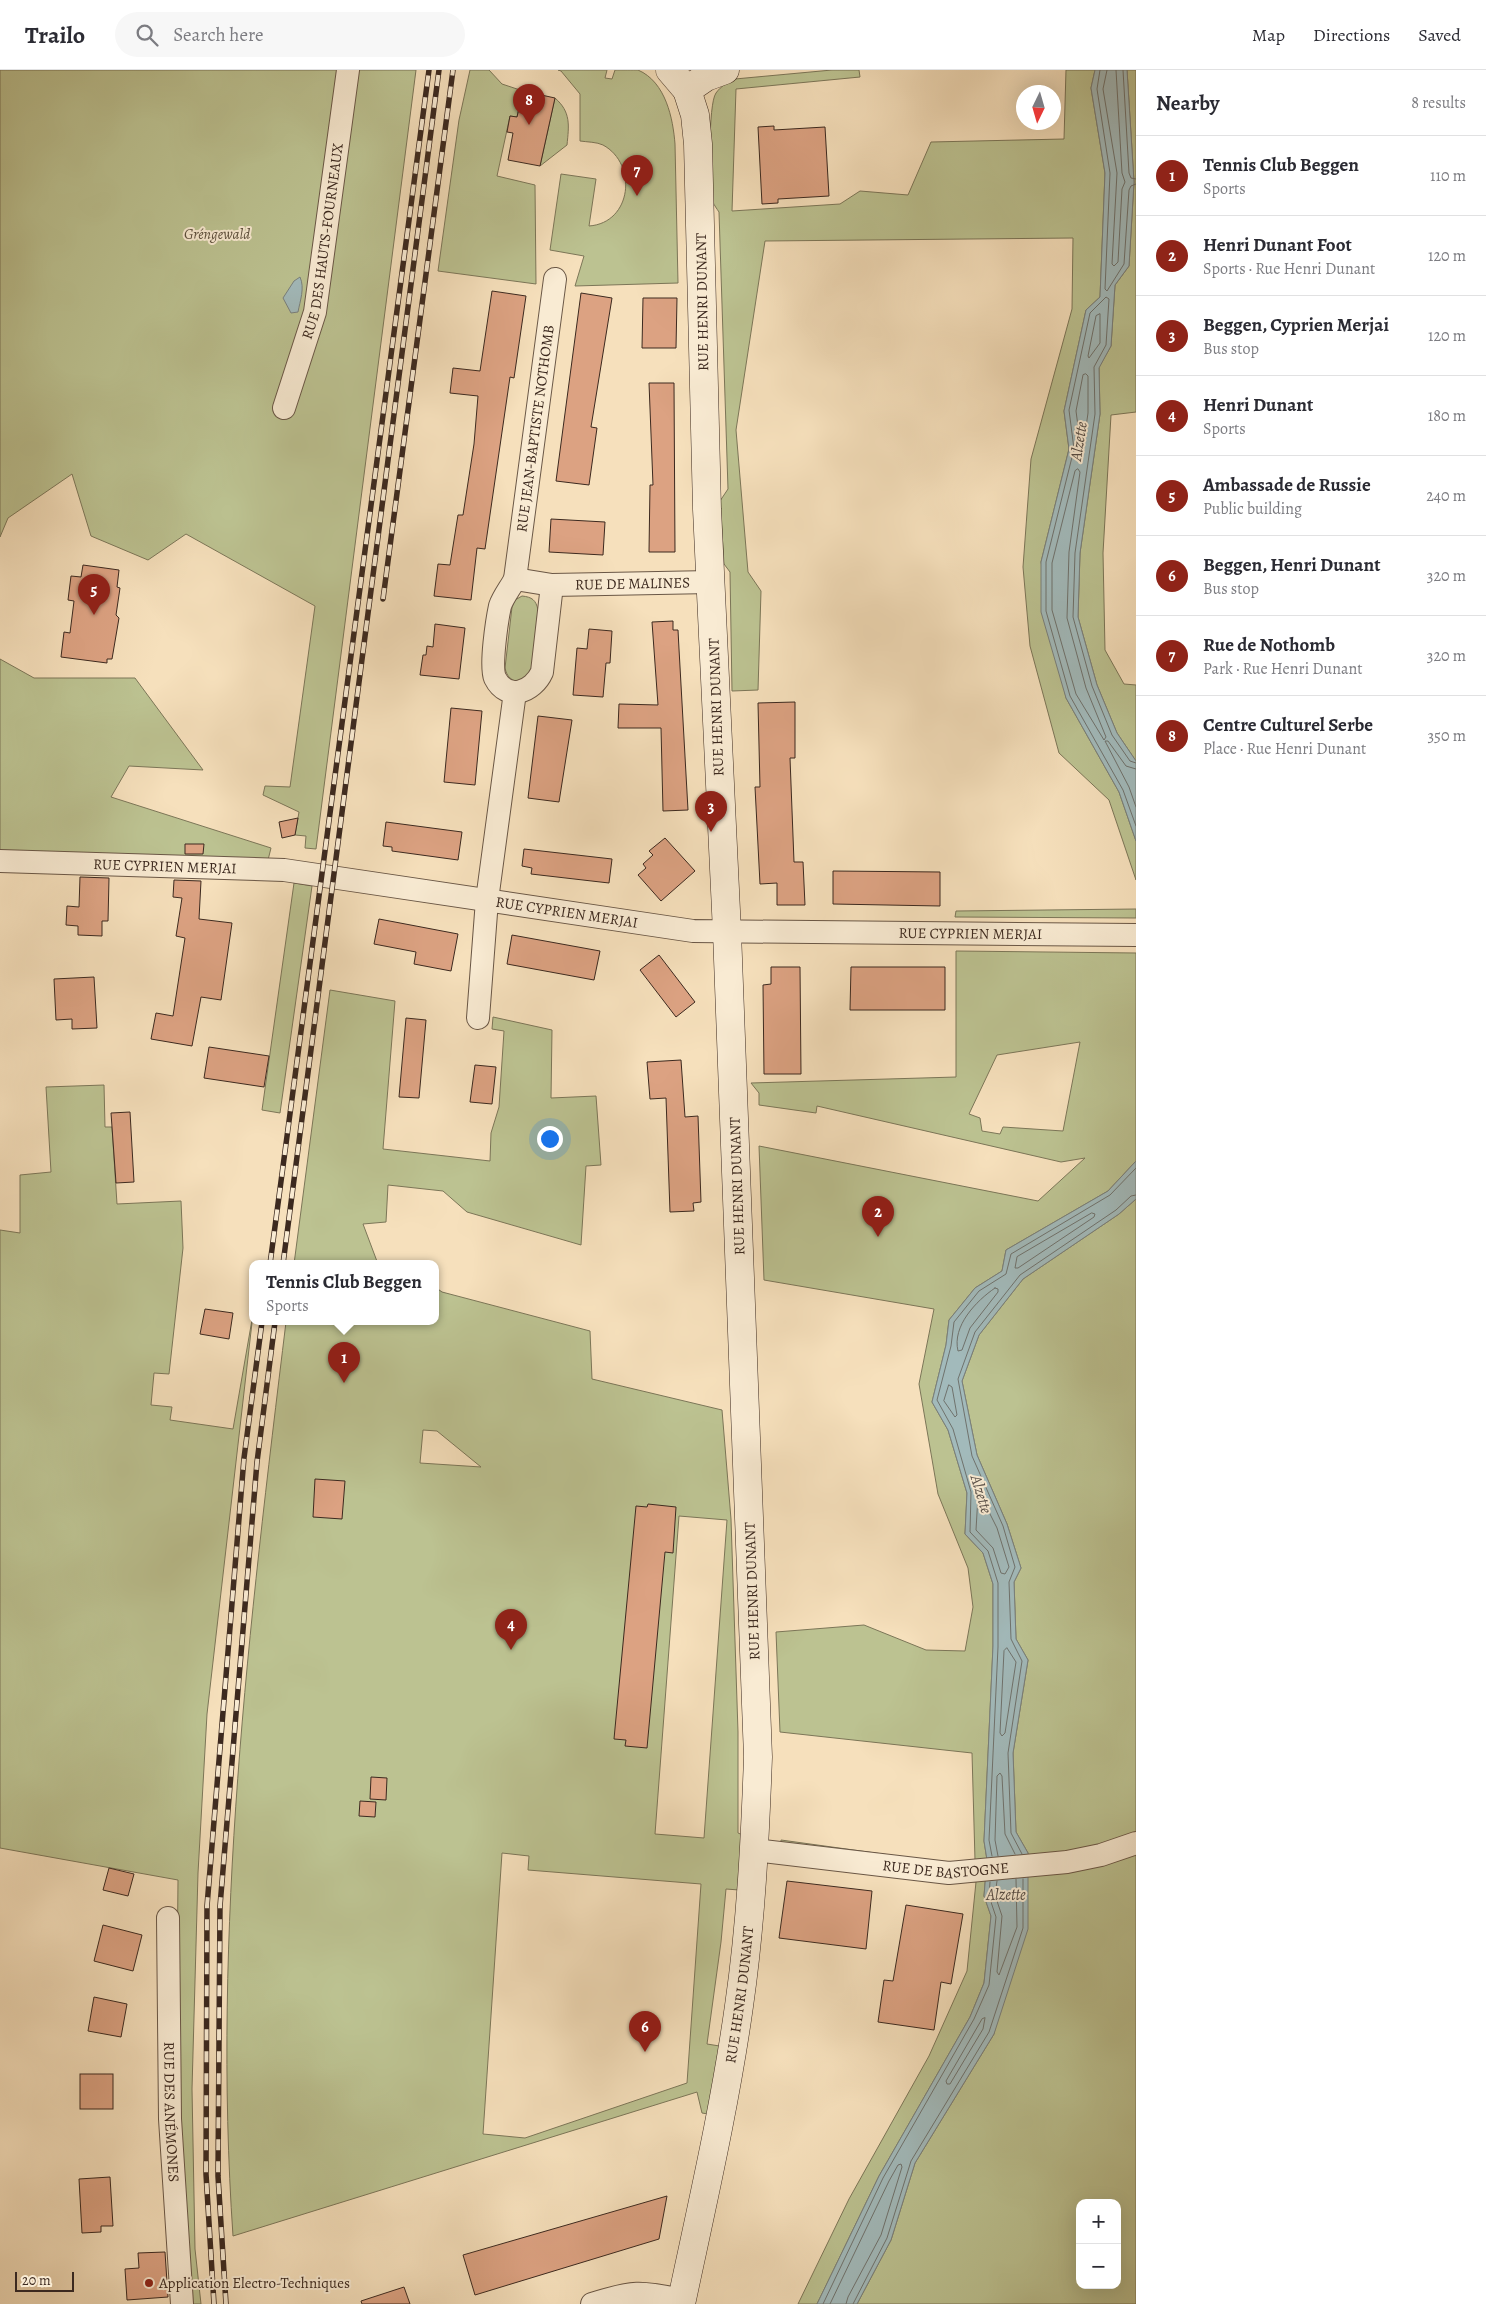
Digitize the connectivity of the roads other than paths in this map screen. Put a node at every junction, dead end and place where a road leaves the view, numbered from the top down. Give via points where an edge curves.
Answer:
1 (348, 70) edge
2 (725, 70) edge
3 (679, 80) edge
4 (555, 280) dead end
5 (284, 408) dead end
6 (515, 579) junction
7 (711, 582) junction
8 (552, 585) junction
9 (515, 692) junction
10 (0, 861) edge
11 (486, 900) junction
12 (727, 932) junction
13 (1131, 935) edge
14 (478, 1018) dead end
15 (1136, 1843) edge
16 (755, 1850) junction
17 (168, 1918) dead end
18 (681, 2302) edge
19 (182, 2304) edge
20 (592, 2304) edge

1 - 5 street, RUE DES HAUTS-FOURNEAUX via 315,312
2 - 3 main road via 706,77
3 - 7 main road, RUE HENRI DUNANT via 695,116 698,144
4 - 6 street, RUE JEAN-BAPTISTE NOTHOMB
6 - 8 street
6 - 9 street, RUE JEAN-BAPTISTE NOTHOMB via 500,605 493,666 495,678 503,688
7 - 8 street, RUE DE MALINES
7 - 12 main road, RUE HENRI DUNANT
8 - 9 street via 542,672 537,683 527,690
9 - 11 street
10 - 11 street, RUE CYPRIEN MERJAI via 284,870
11 - 12 street, RUE CYPRIEN MERJAI
11 - 14 street
12 - 13 street, RUE CYPRIEN MERJAI
12 - 16 main road, RUE HENRI DUNANT via 758,1756
15 - 16 street, RUE DE BASTOGNE via 1067,1862 949,1873
16 - 18 main road, RUE HENRI DUNANT via 747,1944 732,2048
17 - 19 street, RUE DES ANÉMONES via 170,2119
18 - 20 street via 645,2292

